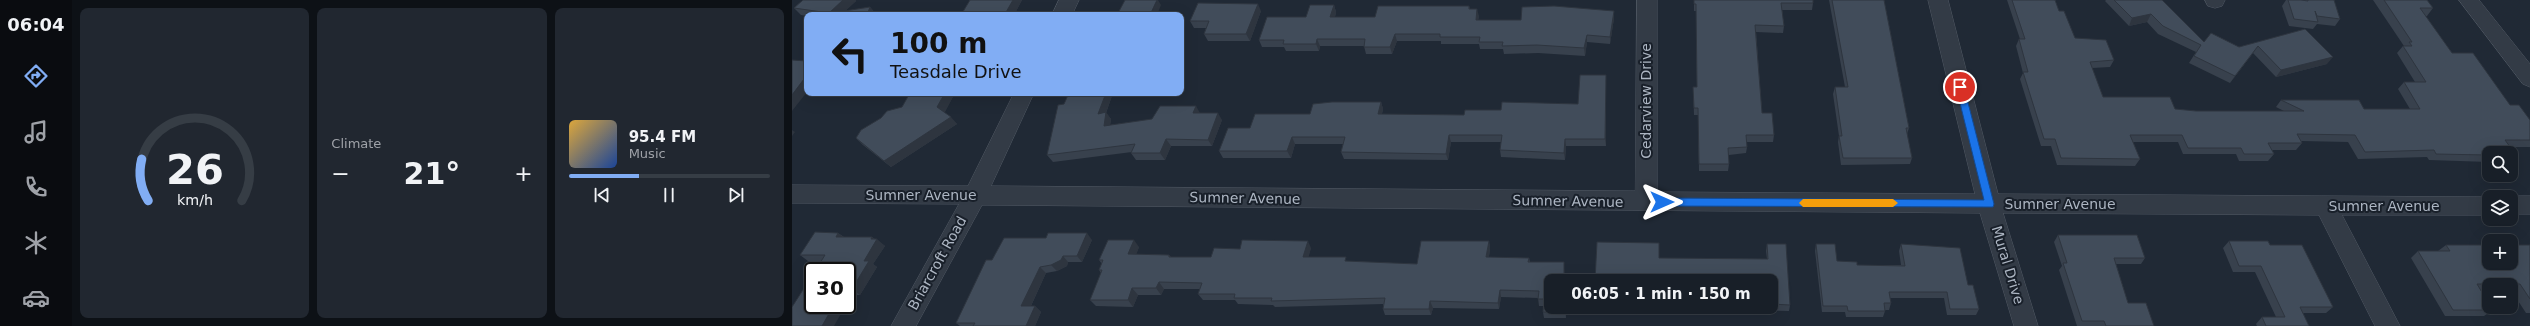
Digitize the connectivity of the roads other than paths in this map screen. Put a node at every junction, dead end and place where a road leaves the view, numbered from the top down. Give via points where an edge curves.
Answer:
1 (1069, 0) edge
2 (1647, 0) edge
3 (1938, 0) edge
4 (2469, 0) edge
5 (1063, 12) edge
6 (2530, 79) edge
7 (1023, 96) edge
8 (792, 194) edge
9 (975, 196) junction
10 (1646, 202) junction
11 (1989, 204) junction
12 (2518, 205) edge
13 (2530, 205) edge
14 (2326, 206) junction
15 (2482, 206) edge
16 (903, 326) edge
17 (2026, 326) edge
18 (2388, 326) edge

1 - 5 street
2 - 10 street, Cedarview Drive
3 - 11 street, Mural Drive
4 - 6 street
7 - 9 street, Briarcroft Road
8 - 9 street, Sumner Avenue
9 - 10 street, Sumner Avenue
9 - 16 street, Briarcroft Road
10 - 11 street, Sumner Avenue
11 - 14 street, Sumner Avenue
11 - 17 street, Mural Drive
12 - 13 street
14 - 15 street, Sumner Avenue
14 - 18 street

